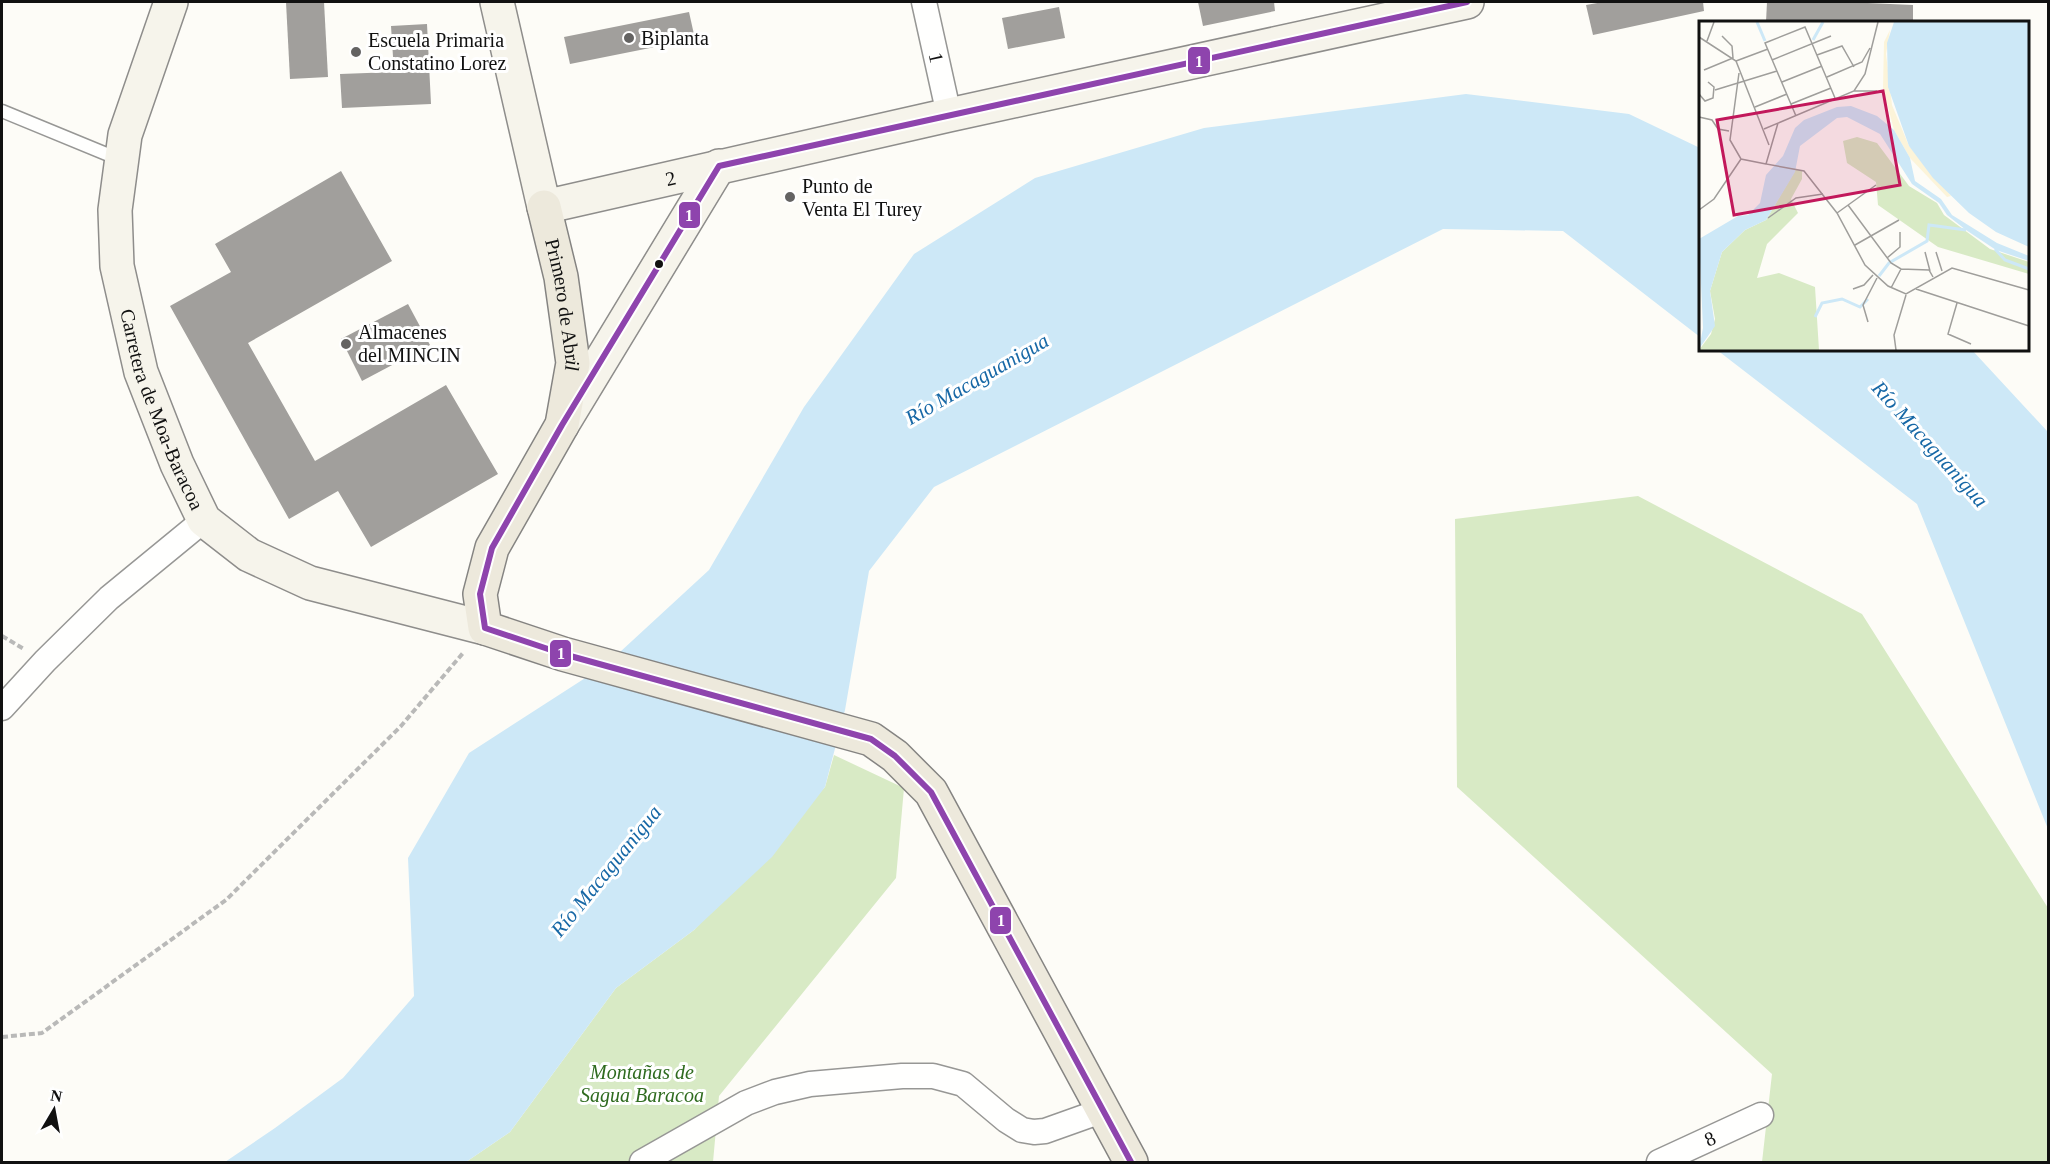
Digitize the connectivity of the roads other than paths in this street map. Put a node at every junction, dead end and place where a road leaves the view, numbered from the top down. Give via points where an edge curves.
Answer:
1 (171, 2) edge
2 (496, 2) edge
3 (924, 2) edge
4 (1465, 2) edge
5 (2, 111) edge
6 (949, 115) junction
7 (122, 160) junction
8 (719, 166) junction
9 (544, 207) junction
10 (562, 424) junction
11 (204, 520) junction
12 (485, 628) junction
13 (2, 708) edge
14 (1104, 1110) junction
15 (1761, 1115) dead end
16 (642, 1162) edge
17 (1131, 1162) edge
18 (1659, 1162) edge

1 - 7 main road, Carretera de Moa-Baracoa via 125,135
2 - 9 main road, Primero de Abril
3 - 6 street, 1
4 - 6 main road, 2
5 - 7 lane
6 - 8 main road, 2
7 - 11 main road, Carretera de Moa-Baracoa via 115,210 119,276 141,372
8 - 9 main road, 2
8 - 10 main road
9 - 10 main road, Primero de Abril via 561,277 573,363
10 - 12 main road, Primero de Abril via 492,548 480,594
11 - 12 main road, Carretera de Moa-Baracoa via 249,555 310,583
11 - 13 street via 109,598
12 - 14 main road via 563,654 871,738 896,756 931,792
14 - 16 street via 1034,1132 1006,1120 963,1084 933,1076 810,1084 746,1103
14 - 17 main road
15 - 18 street, 8

